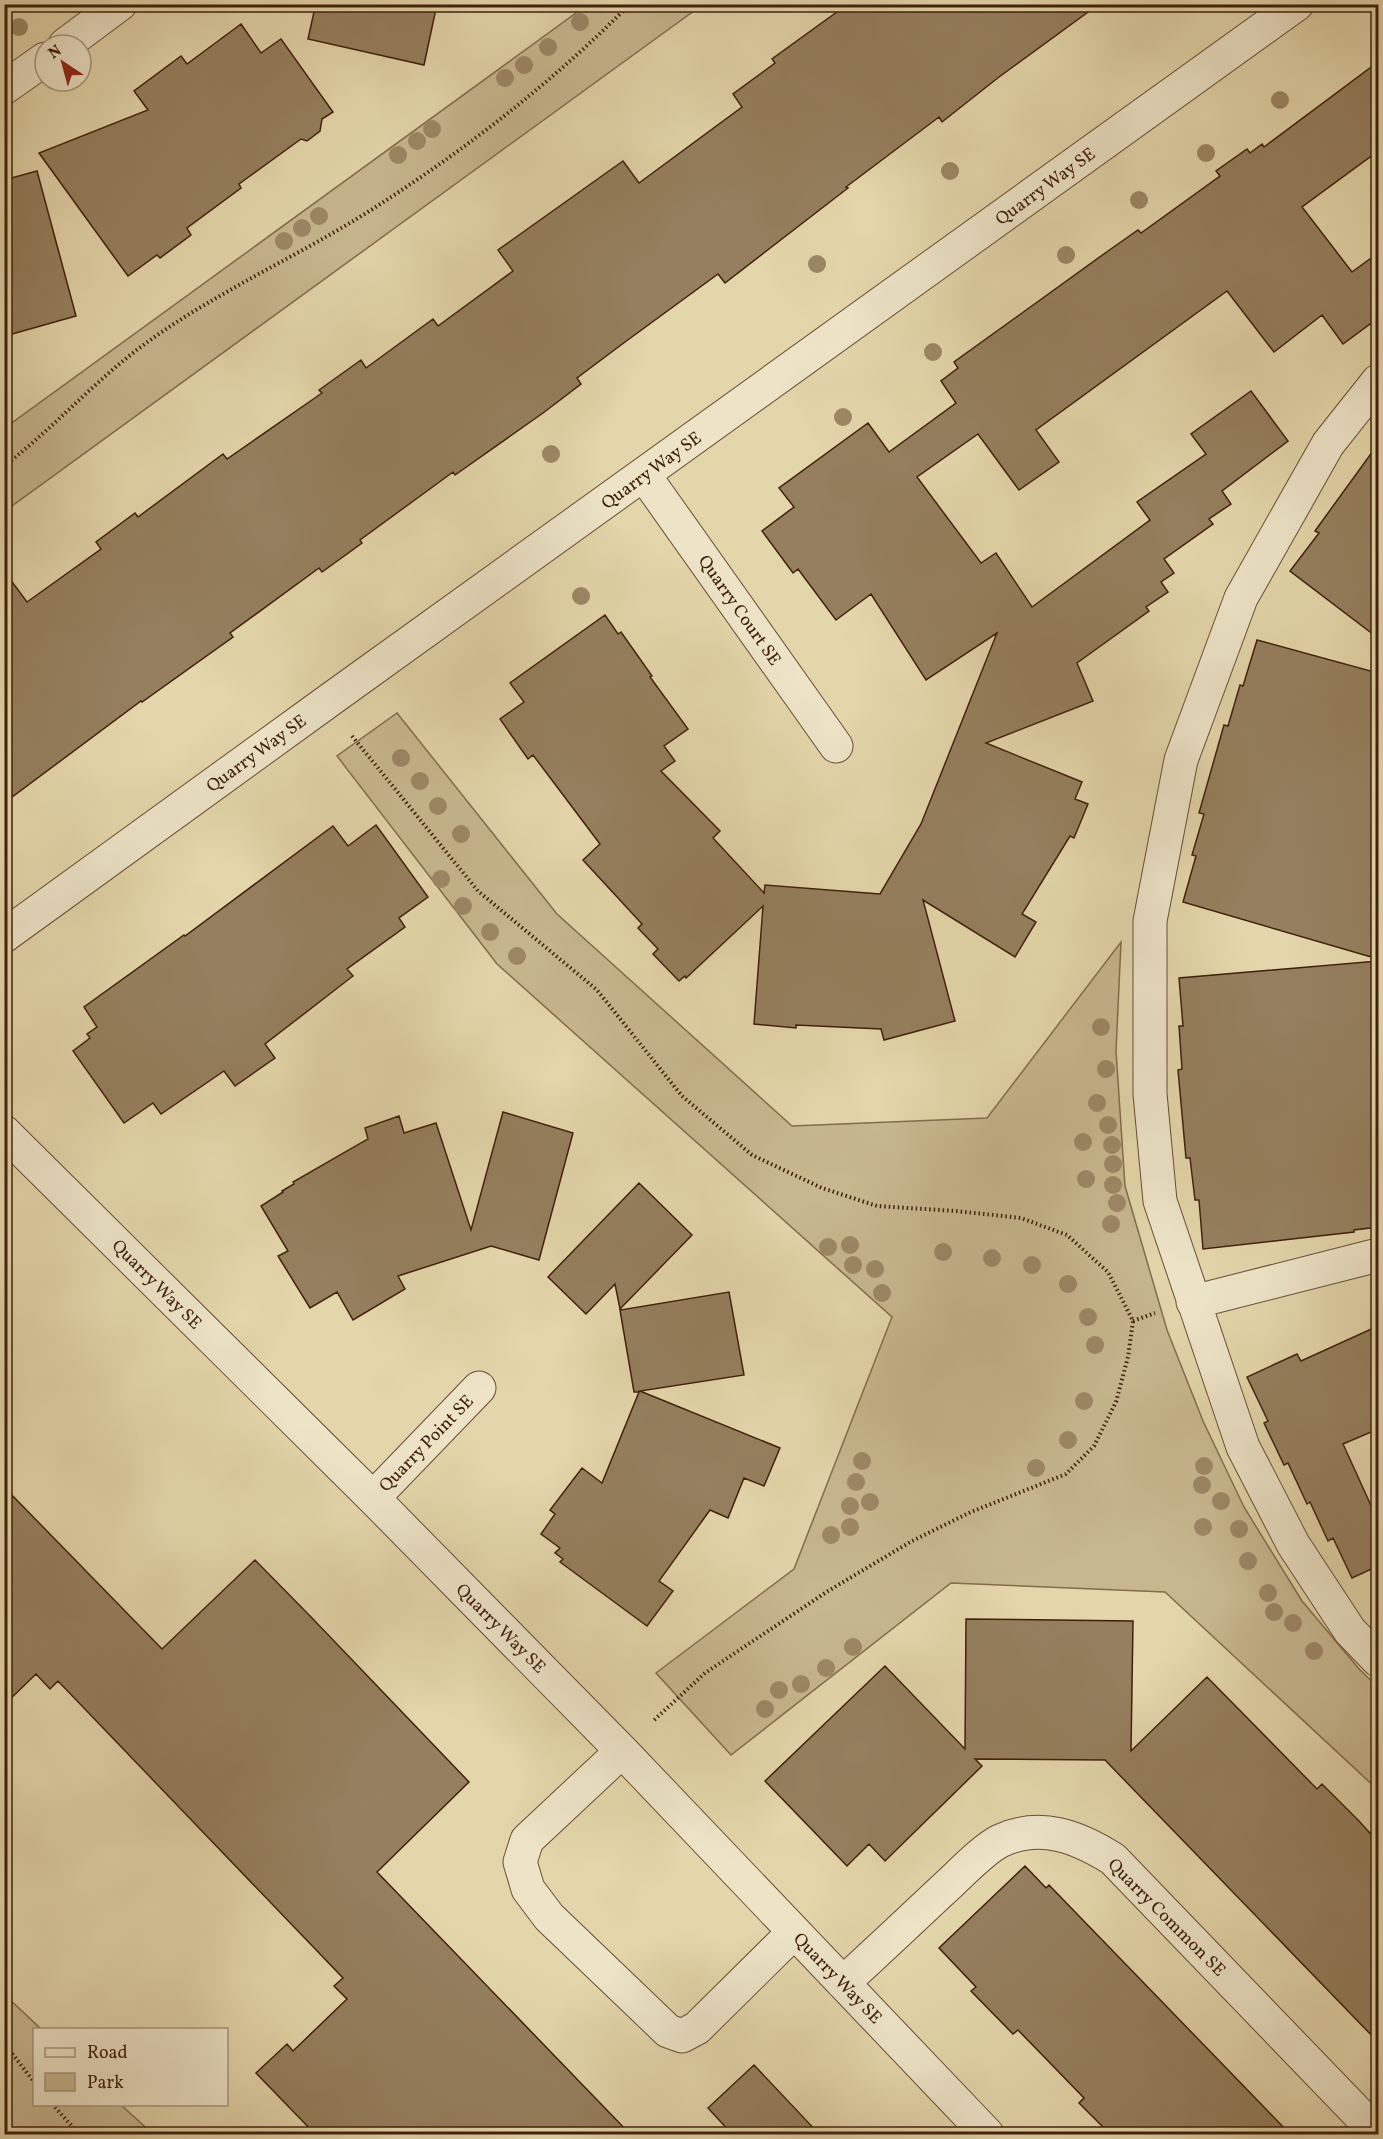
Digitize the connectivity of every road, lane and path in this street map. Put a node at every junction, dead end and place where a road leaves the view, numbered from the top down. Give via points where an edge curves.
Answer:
1 (120, 4) edge
2 (630, 4) edge
3 (1298, 4) edge
4 (80, 33) edge
5 (33, 67) edge
6 (4, 88) edge
7 (1378, 381) edge
8 (4, 466) edge
9 (644, 475) junction
10 (331, 699) junction
11 (836, 746) dead end
12 (4, 936) edge
13 (4, 1132) edge
14 (1378, 1255) edge
15 (1193, 1302) junction
16 (479, 1388) dead end
17 (373, 1498) junction
18 (1378, 1660) edge
19 (622, 1751) junction
20 (794, 1932) junction
21 (843, 1983) junction
22 (4, 2043) edge
23 (33, 2081) edge
24 (54, 2106) edge
25 (79, 2134) edge
26 (987, 2134) edge
27 (1378, 2134) edge

1 - 4 street
2 - 8 path via 543,83 425,175 157,335 116,365
3 - 9 street, Quarry Way SE
5 - 6 street
7 - 15 street via 1328,444 1241,598 1181,760 1149,921 1150,1094 1160,1201
9 - 10 street, Quarry Way SE
9 - 11 street, Quarry Court SE
10 - 12 street, Quarry Way SE
10 - 19 path via 350,734 478,891 597,990 682,1096 752,1155 822,1188 877,1206 1021,1218 1067,1234 1108,1272 1133,1321 1116,1402 1094,1446 1066,1474 971,1512 828,1590 705,1673
13 - 17 street, Quarry Way SE
14 - 15 street
15 - 18 street via 1243,1447 1293,1544 1350,1631
16 - 17 street, Quarry Point SE
17 - 19 street, Quarry Way SE
19 - 20 street, Quarry Way SE
19 - 20 street via 527,1840 520,1862 528,1889 549,1917 668,2031 682,2036 697,2028
20 - 21 street, Quarry Way SE
21 - 26 street, Quarry Way SE
21 - 27 street, Quarry Common SE via 999,1841 1024,1834 1053,1833 1087,1843 1113,1859
22 - 23 path
24 - 25 path

